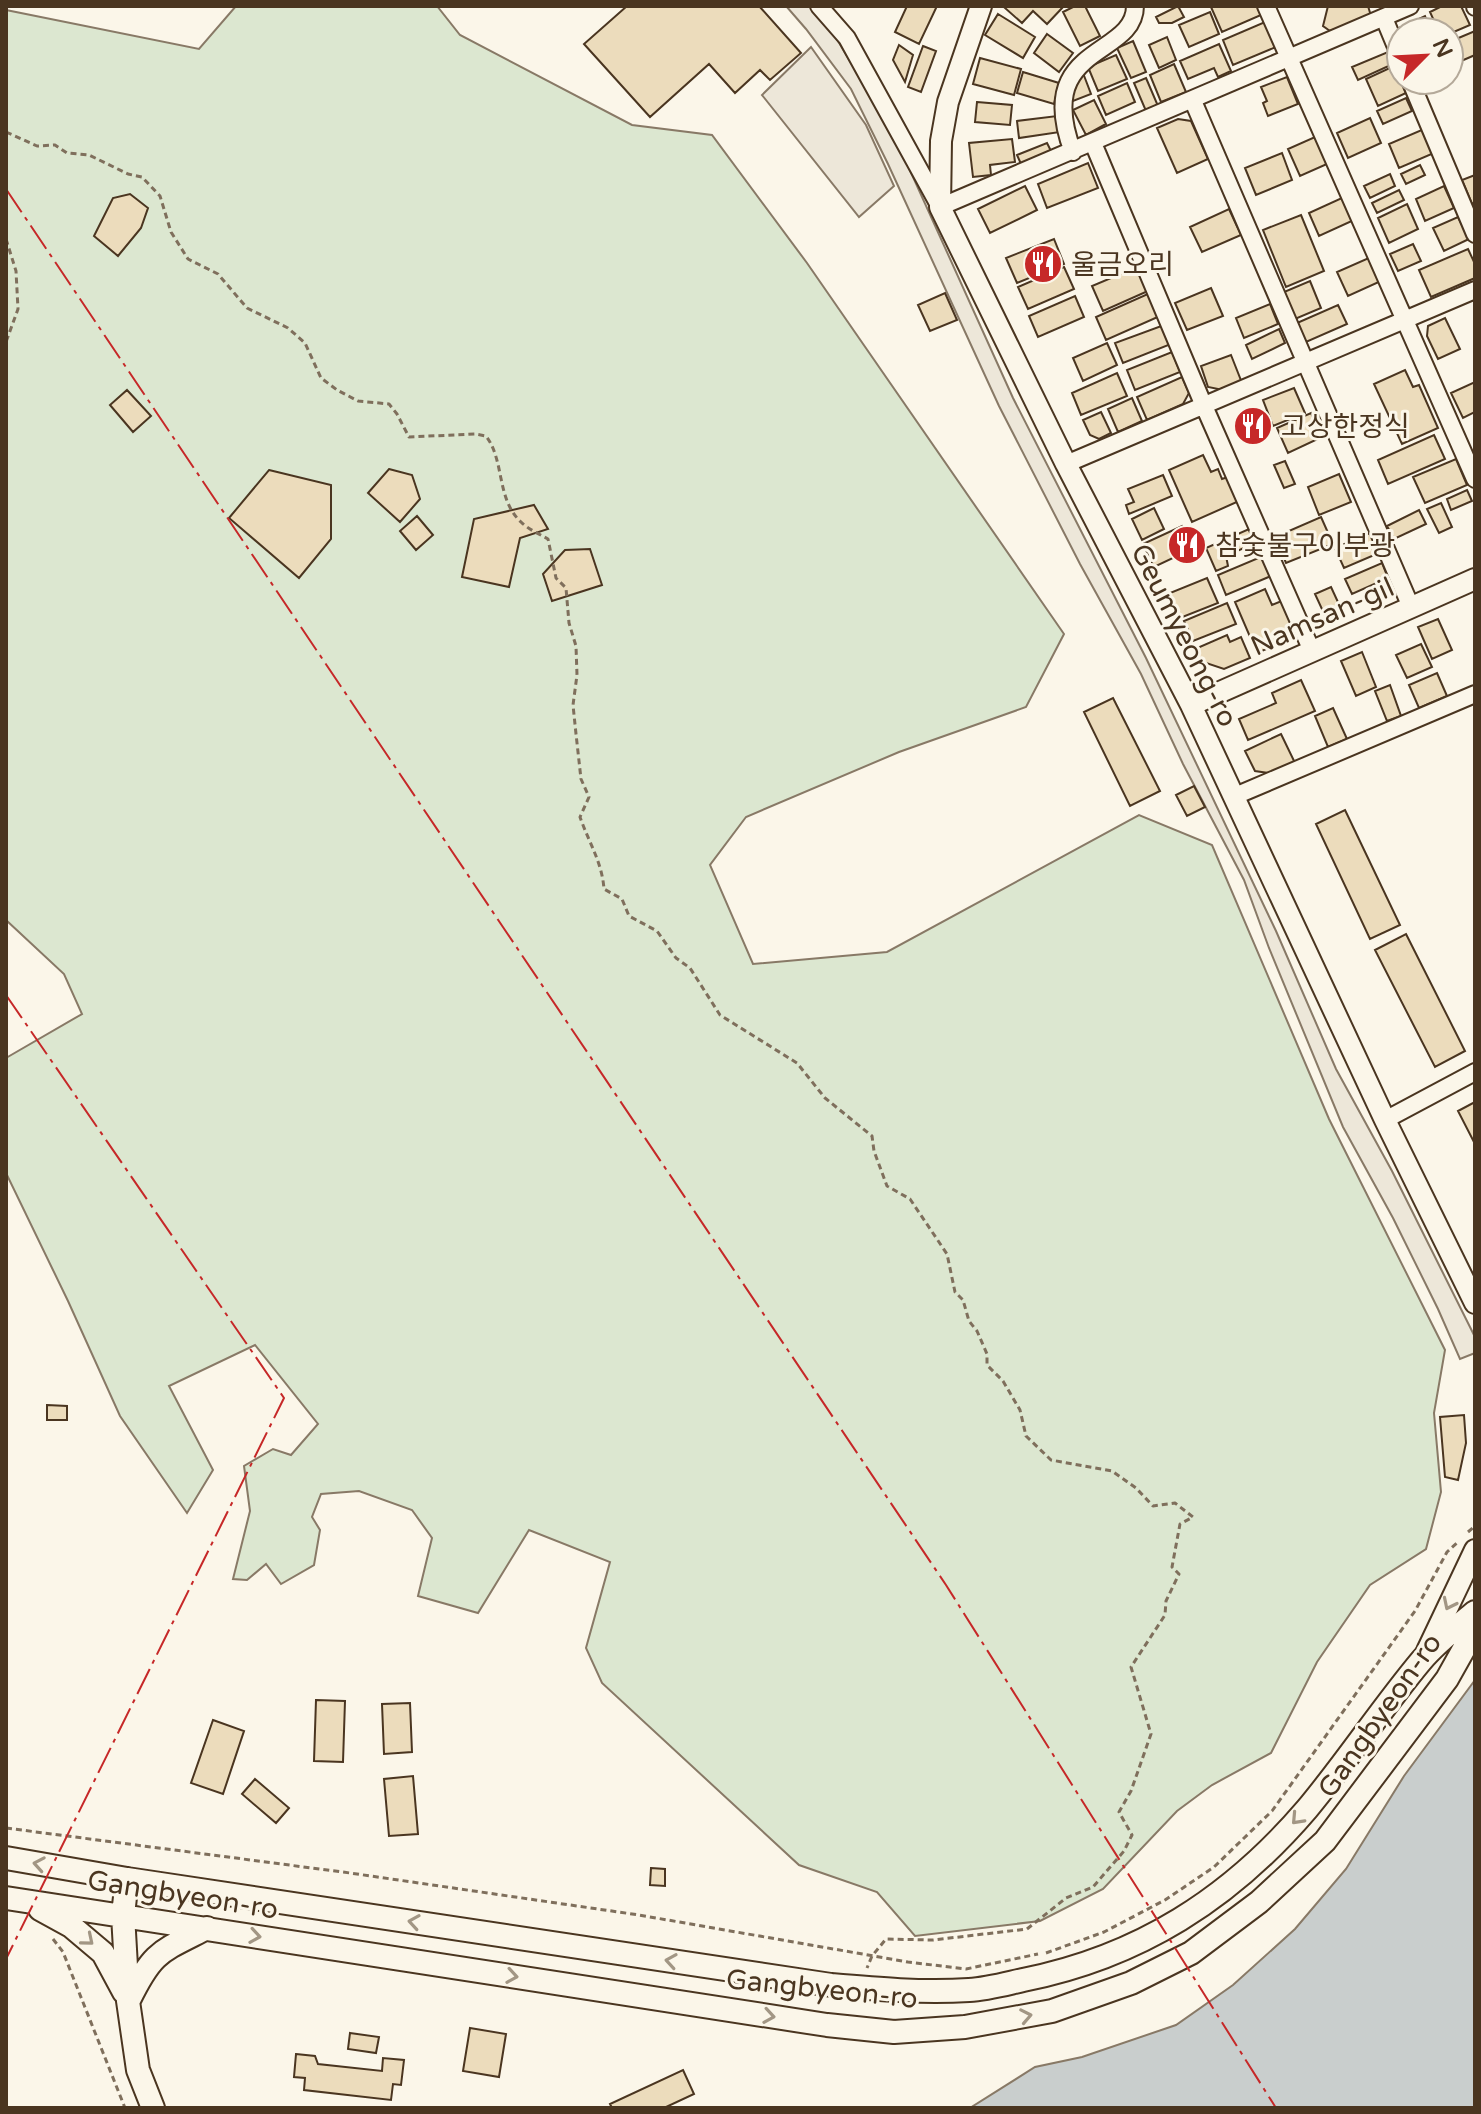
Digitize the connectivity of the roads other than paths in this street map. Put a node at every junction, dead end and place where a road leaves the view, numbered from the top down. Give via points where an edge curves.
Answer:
1 (819, 6) edge
2 (981, 6) edge
3 (1135, 6) edge
4 (1266, 6) edge
5 (1410, 6) edge
6 (1384, 18) joint
7 (1289, 59) junction
8 (1417, 96) edge
9 (1193, 101) junction
10 (1093, 143) junction
11 (1073, 152) junction
12 (940, 207) junction
13 (1475, 234) edge
14 (1475, 290) edge
15 (1406, 320) junction
16 (1305, 363) junction
17 (1204, 406) junction
18 (1066, 464) junction
19 (1475, 479) edge
20 (1475, 579) edge
21 (1411, 607) junction
22 (1312, 651) junction
23 (1475, 694) edge
24 (1191, 705) junction
25 (1235, 796) junction
26 (1475, 1072) edge
27 (1385, 1120) junction
28 (1475, 1303) edge
29 (1475, 1550) edge
30 (1475, 1612) edge
31 (1475, 1629) edge
32 (1423, 1658) junction
33 (6, 1858) edge
34 (127, 1879) junction
35 (15, 1900) edge
36 (123, 1915) junction
37 (207, 1928) junction
38 (128, 2001) junction
39 (153, 2108) edge

1 - 12 street, Geumyeong-ro via 847,38
2 - 12 street via 948,102 941,141
3 - 11 street via 1123,33 1080,64 1069,79 1063,105
4 - 7 street
5 - 6 street
6 - 7 street
7 - 9 street
7 - 15 street
8 - 13 street
9 - 10 street
9 - 16 street
10 - 11 street
10 - 17 street
11 - 12 street
12 - 18 street, Geumyeong-ro
14 - 15 street
15 - 16 street
15 - 19 street
16 - 17 street
16 - 21 street
17 - 18 street
17 - 22 street
18 - 24 street, Geumyeong-ro
20 - 21 street, Namsan-gil
21 - 22 street, Namsan-gil
22 - 24 street, Namsan-gil
23 - 25 street
24 - 25 street, Geumyeong-ro
25 - 27 street, Geumyeong-ro
26 - 27 street
27 - 28 street, Geumyeong-ro
29 -> 32 street
30 - 32 main road, Gangbyeon-ro
37 -> 31 main road, Gangbyeon-ro via 894,2032 965,2027 1052,2011 1131,1983 1191,1953 1259,1902 1325,1841 1447,1679
32 -> 34 main road, Gangbyeon-ro via 1304,1812 1246,1872 1184,1919 1132,1948 1085,1965 973,1990 859,1987
34 -> 33 main road, Gangbyeon-ro
34 - 36 main road
35 - 36 main road, Gangbyeon-ro
35 -> 38 main road via 71,1926 103,1953
36 - 37 main road, Gangbyeon-ro
36 - 38 main road
37 - 38 main road via 159,1952
38 - 39 main road via 138,2070

